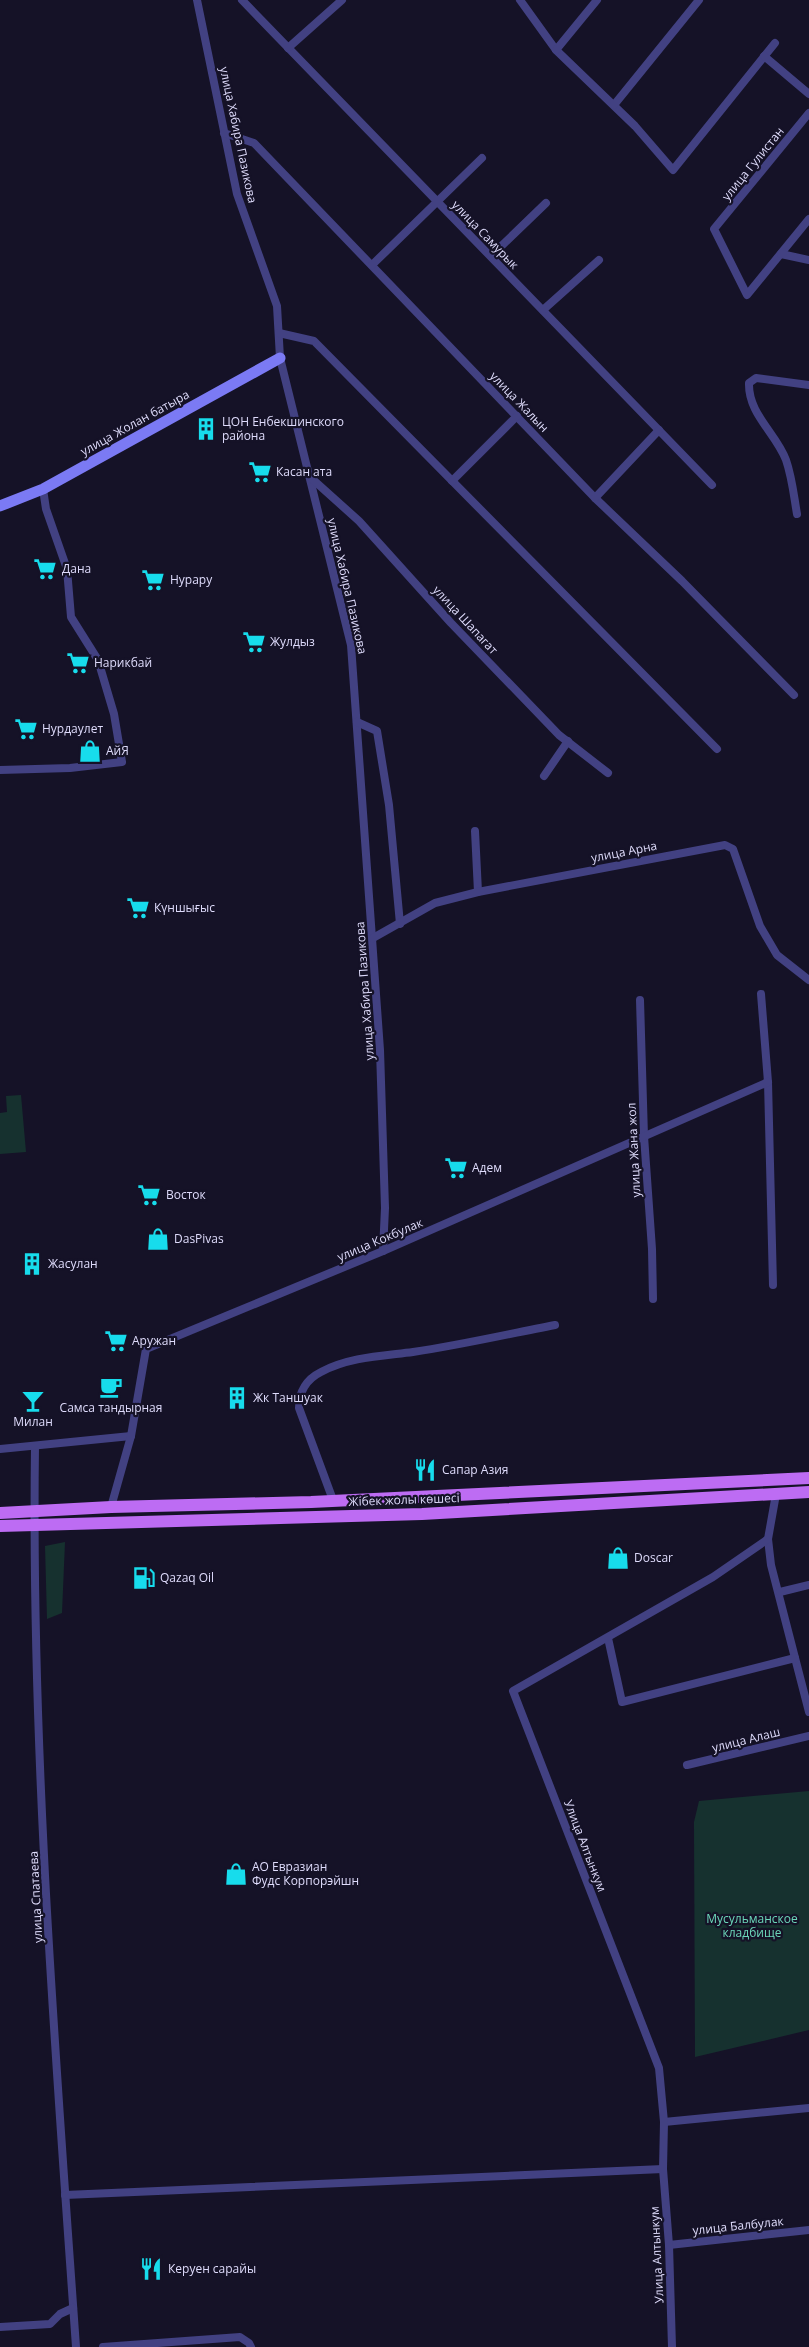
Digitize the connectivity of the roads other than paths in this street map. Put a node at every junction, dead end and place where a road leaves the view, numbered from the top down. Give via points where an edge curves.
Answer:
1 (197, 0) edge
2 (242, 0) edge
3 (342, 0) edge
4 (520, 0) edge
5 (597, 0) edge
6 (699, 0) edge
7 (775, 42) dead end
8 (288, 48) junction
9 (556, 50) junction
10 (764, 56) junction
11 (809, 94) edge
12 (614, 105) junction
13 (809, 113) edge
14 (224, 133) junction
15 (482, 158) dead end
16 (438, 202) junction
17 (546, 203) dead end
18 (809, 219) edge
19 (781, 254) junction
20 (491, 256) junction
21 (599, 260) dead end
22 (809, 260) edge
23 (372, 265) junction
24 (543, 310) junction
25 (279, 333) junction
26 (280, 358) junction
27 (809, 385) edge
28 (517, 416) junction
29 (659, 430) junction
30 (310, 477) junction
31 (452, 481) junction
32 (712, 485) dead end
33 (43, 489) junction
34 (595, 498) junction
35 (0, 506) edge
36 (797, 514) dead end
37 (794, 695) dead end
38 (357, 722) junction
39 (568, 742) junction
40 (717, 749) dead end
41 (0, 770) edge
42 (608, 773) dead end
43 (544, 776) dead end
44 (475, 831) dead end
45 (478, 892) junction
46 (400, 924) junction
47 (373, 938) junction
48 (809, 980) edge
49 (761, 994) dead end
50 (640, 1000) dead end
51 (768, 1082) junction
52 (644, 1136) junction
53 (383, 1251) junction
54 (773, 1285) dead end
55 (653, 1300) dead end
56 (555, 1325) dead end
57 (131, 1436) junction
58 (35, 1446) junction
59 (0, 1449) edge
60 (809, 1478) edge
61 (809, 1492) edge
62 (776, 1494) junction
63 (333, 1500) junction
64 (111, 1507) junction
65 (34, 1511) junction
66 (0, 1513) edge
67 (34, 1525) junction
68 (0, 1526) edge
69 (768, 1539) junction
70 (809, 1585) edge
71 (780, 1592) junction
72 (608, 1638) junction
73 (795, 1658) junction
74 (809, 1709) edge
75 (809, 1736) edge
76 (687, 1765) dead end
77 (809, 2108) edge
78 (664, 2122) junction
79 (663, 2169) junction
80 (65, 2194) junction
81 (809, 2230) edge
82 (669, 2245) junction
83 (73, 2308) junction
84 (0, 2327) edge
85 (76, 2347) edge
86 (103, 2347) edge
87 (251, 2347) edge
88 (672, 2347) edge

1 - 14 street, улица Хабира Пазикова
2 - 8 street, улица Самурык
3 - 8 street
4 - 9 street
5 - 9 street
6 - 12 street
7 - 10 street
8 - 16 street, улица Самурык
9 - 12 street
10 - 11 street
10 - 12 street via 672,170
13 - 19 street, улица Гулистан via 714,229 747,295
14 - 23 street, улица Жалын via 254,143
14 - 25 street, улица Хабира Пазикова via 237,194 277,306
15 - 16 street
16 - 20 street, улица Самурык
16 - 23 street
17 - 20 street
18 - 19 street
19 - 22 street
20 - 24 street, улица Самурык
21 - 24 street
23 - 28 street, улица Жалын
24 - 29 street, улица Самурык
25 - 26 street, улица Хабира Пазикова
25 - 31 street via 314,341
26 - 30 street, улица Хабира Пазикова
26 - 33 street, улица Жолан батыра
27 - 36 street via 756,378 749,383 749,392 760,418 786,459
28 - 31 street
28 - 34 street, улица Жалын
29 - 32 street, улица Самурык
29 - 34 street
30 - 38 street, улица Хабира Пазикова via 352,645
30 - 39 street, улица Шапагат via 359,521 451,623
31 - 40 street
33 - 35 street, улица Жолан батыра
33 - 41 street via 46,509 66,569 71,617 98,660 114,714 122,762 70,768
34 - 37 street, улица Жалын
38 - 46 street via 377,731 390,813
38 - 47 street, улица Хабира Пазикова
39 - 42 street, улица Шапагат
39 - 43 street
44 - 45 street
45 - 46 street, улица Арна via 435,904
45 - 48 street, улица Арна via 725,845 733,849 760,926 777,955
46 - 47 street, улица Арна
47 - 53 street, улица Хабира Пазикова via 380,1050 385,1208
49 - 51 street
50 - 52 street, улица Жана жол
51 - 52 street, улица Кокбулак
51 - 54 street
52 - 53 street, улица Кокбулак
52 - 55 street, улица Жана жол
53 - 57 street, улица Кокбулак via 146,1349
56 - 63 street via 413,1352 368,1356 321,1372 305,1383 298,1408
57 - 58 street
57 - 64 street, улица Кокбулак
58 - 59 street
58 - 65 street, улица Спатаева
60 - 63 main road, Жібек жолы көшесі
61 - 62 main road, Жібек жолы көшесі
62 - 67 main road, Жібек жолы көшесі via 422,1514
62 - 69 street
63 - 64 main road, Жібек жолы көшесі
64 - 65 main road, Жібек жолы көшесі
65 - 66 main road, Жібек жолы көшесі
65 - 67 street, улица Спатаева
67 - 68 main road, Жібек жолы көшесі
67 - 80 street, улица Спатаева via 40,1761
69 - 71 street via 771,1565
69 - 72 street, Улица Алтынкум via 713,1577
70 - 71 street
71 - 73 street
72 - 73 street via 622,1702
72 - 78 street, Улица Алтынкум via 513,1691 659,2068
73 - 74 street
75 - 76 street, улица Алаш
77 - 78 street
78 - 79 street, Улица Алтынкум
79 - 80 street
79 - 82 street, Улица Алтынкум
80 - 83 street, улица Спатаева
81 - 82 street, улица Балбулак
82 - 88 street, Улица Алтынкум
83 - 84 street via 50,2324
83 - 85 street, улица Спатаева
86 - 87 street via 240,2337

